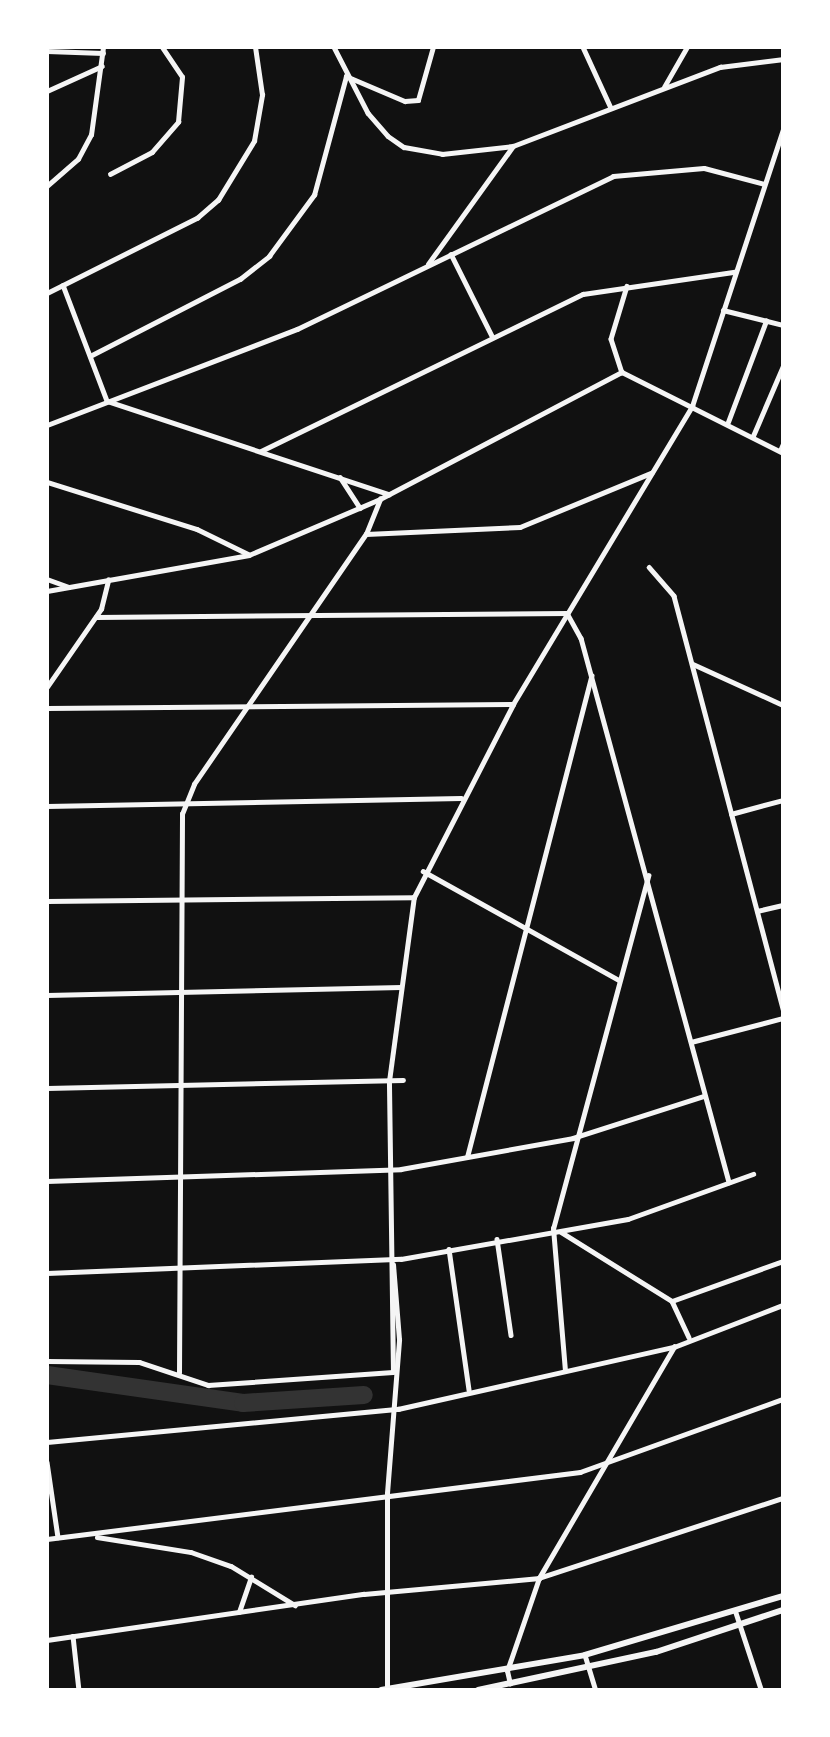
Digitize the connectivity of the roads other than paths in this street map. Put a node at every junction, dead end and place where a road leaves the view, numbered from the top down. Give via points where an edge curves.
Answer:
1 (162, 47) edge
2 (255, 47) edge
3 (334, 47) edge
4 (433, 47) edge
5 (583, 47) edge
6 (687, 47) edge
7 (103, 50) edge
8 (47, 51) edge
9 (783, 60) edge
10 (102, 66) junction
11 (346, 76) junction
12 (664, 88) junction
13 (47, 91) edge
14 (611, 108) junction
15 (783, 129) edge
16 (513, 146) junction
17 (110, 174) dead end
18 (764, 184) junction
19 (47, 186) edge
20 (452, 254) junction
21 (427, 265) junction
22 (734, 272) junction
23 (63, 285) junction
24 (627, 286) junction
25 (47, 293) edge
26 (723, 310) junction
27 (766, 321) junction
28 (783, 325) edge
29 (492, 336) junction
30 (90, 356) junction
31 (783, 366) edge
32 (622, 372) junction
33 (107, 401) junction
34 (692, 406) junction
35 (728, 422) junction
36 (47, 425) edge
37 (753, 436) junction
38 (783, 444) edge
39 (261, 451) junction
40 (781, 452) edge
41 (653, 472) junction
42 (340, 476) junction
43 (47, 482) edge
44 (389, 494) junction
45 (380, 499) junction
46 (360, 508) junction
47 (366, 534) junction
48 (249, 555) junction
49 (649, 567) dead end
50 (47, 579) edge
51 (108, 580) junction
52 (70, 587) junction
53 (47, 591) edge
54 (567, 613) junction
55 (310, 614) junction
56 (96, 617) junction
57 (692, 664) junction
58 (591, 675) junction
59 (47, 687) edge
60 (513, 704) junction
61 (783, 705) edge
62 (248, 706) junction
63 (47, 708) edge
64 (461, 798) junction
65 (783, 800) edge
66 (186, 803) junction
67 (47, 806) edge
68 (731, 814) junction
69 (423, 871) junction
70 (649, 876) junction
71 (414, 897) junction
72 (178, 898) junction
73 (47, 901) edge
74 (783, 905) edge
75 (757, 911) junction
76 (525, 928) junction
77 (619, 980) junction
78 (401, 987) junction
79 (179, 990) junction
80 (47, 995) edge
81 (783, 1010) edge
82 (783, 1018) edge
83 (691, 1042) junction
84 (403, 1080) dead end
85 (389, 1081) junction
86 (179, 1084) junction
87 (47, 1088) edge
88 (704, 1096) junction
89 (580, 1136) junction
90 (467, 1157) junction
91 (388, 1171) junction
92 (753, 1174) dead end
93 (180, 1178) junction
94 (47, 1181) edge
95 (729, 1182) junction
96 (554, 1229) junction
97 (561, 1232) junction
98 (497, 1239) junction
99 (449, 1249) junction
100 (391, 1260) junction
101 (783, 1261) edge
102 (179, 1269) junction
103 (47, 1273) edge
104 (672, 1301) junction
105 (783, 1305) edge
106 (510, 1335) dead end
107 (688, 1337) junction
108 (674, 1347) junction
109 (47, 1361) edge
110 (565, 1371) junction
111 (393, 1372) junction
112 (179, 1373) junction
113 (469, 1390) junction
114 (783, 1399) edge
115 (391, 1410) junction
116 (47, 1442) edge
117 (47, 1462) edge
118 (601, 1465) junction
119 (387, 1493) junction
120 (783, 1498) edge
121 (93, 1536) junction
122 (58, 1537) junction
123 (47, 1539) edge
124 (251, 1577) junction
125 (539, 1578) junction
126 (390, 1591) junction
127 (783, 1596) edge
128 (295, 1605) junction
129 (783, 1610) edge
130 (736, 1611) junction
131 (239, 1612) junction
132 (739, 1626) junction
133 (73, 1636) junction
134 (47, 1640) edge
135 (585, 1655) junction
136 (589, 1670) junction
137 (507, 1671) junction
138 (510, 1684) junction
139 (385, 1689) edge
140 (79, 1690) edge
141 (478, 1690) edge
142 (596, 1690) edge
143 (761, 1690) edge

1 - 17 street via 182,77 178,122 152,152
2 - 23 street via 260,113 254,141 226,191 197,218
3 - 11 street
4 - 11 street via 418,100 405,102
5 - 14 street
6 - 12 street
7 - 8 street
7 - 10 street
9 - 12 street via 720,67
10 - 13 street
10 - 19 street via 99,110 86,146
11 - 16 street via 368,113 404,147 442,154
11 - 30 street via 314,195 269,256 240,279
12 - 14 street
14 - 16 street
15 - 18 street
16 - 21 street
18 - 20 street via 705,168 613,176
18 - 22 street
20 - 21 street
20 - 29 street
21 - 33 street via 261,344
22 - 24 street
22 - 26 street
23 - 25 street
23 - 30 street
24 - 29 street via 583,294
24 - 32 street via 611,339
26 - 27 street
26 - 34 street
27 - 28 street
27 - 35 street
29 - 39 street
30 - 33 street
31 - 37 street
32 - 34 street via 654,393
32 - 44 street
33 - 36 street
33 - 39 street
34 - 35 street
34 - 41 street
35 - 37 street
37 - 40 street
38 - 40 street
39 - 42 street
41 - 47 street via 520,527
41 - 54 street
42 - 44 street
42 - 46 street
43 - 48 street via 197,529
44 - 45 street
45 - 46 street
45 - 47 street
46 - 48 street
47 - 55 street
48 - 51 street
49 - 57 street via 671,589
50 - 52 street
51 - 52 street
51 - 56 street
52 - 53 street
54 - 55 street
54 - 58 street
54 - 60 street
55 - 56 street
55 - 62 street
56 - 59 street
57 - 61 street
57 - 68 street
58 - 70 street
58 - 76 street
60 - 62 street
60 - 64 street
62 - 63 street
62 - 66 street
64 - 66 street
64 - 69 street
65 - 68 street
66 - 67 street
66 - 72 street
68 - 75 street
69 - 71 street
69 - 76 street
70 - 77 street
70 - 83 street
71 - 72 street
71 - 78 street
72 - 73 street
72 - 79 street
74 - 75 street
75 - 81 street
76 - 77 street
76 - 90 street
77 - 89 street
78 - 79 street
78 - 85 street
79 - 80 street
79 - 86 street
82 - 83 street
83 - 88 street
84 - 85 street
85 - 86 street
85 - 91 street
86 - 87 street
86 - 93 street
88 - 89 street
88 - 95 street
89 - 90 street
89 - 96 street
90 - 91 street
91 - 93 street
91 - 100 street
92 - 95 street
93 - 94 street
93 - 102 street
95 - 97 street via 628,1219
96 - 97 street
96 - 98 street
96 - 110 street
97 - 104 street
98 - 99 street
98 - 106 street
99 - 100 street
99 - 113 street
100 - 102 street
100 - 111 street via 399,1306
101 - 104 street
102 - 103 street
102 - 112 street
104 - 107 street
105 - 107 street
107 - 108 street
108 - 110 street
108 - 118 street
109 - 112 street via 139,1362
110 - 113 street
111 - 112 street via 208,1385
111 - 115 street
113 - 115 street
114 - 118 street via 632,1449
115 - 116 street
115 - 119 street
117 - 122 street
118 - 119 street via 463,1489
118 - 125 street
119 - 121 street
119 - 126 street
120 - 125 street
121 - 122 street
121 - 124 street via 191,1552
122 - 123 street
124 - 128 street
124 - 131 street
125 - 126 street
125 - 137 street
126 - 128 street
126 - 139 street
127 - 130 main road
128 - 131 street
129 - 132 main road
130 - 132 street
130 - 135 main road
131 - 133 street
132 - 136 main road
132 - 143 street
133 - 134 street
133 - 140 street
135 - 136 street
135 - 137 main road
136 - 138 main road
136 - 142 street
137 - 138 street
137 - 139 main road
138 - 141 main road

